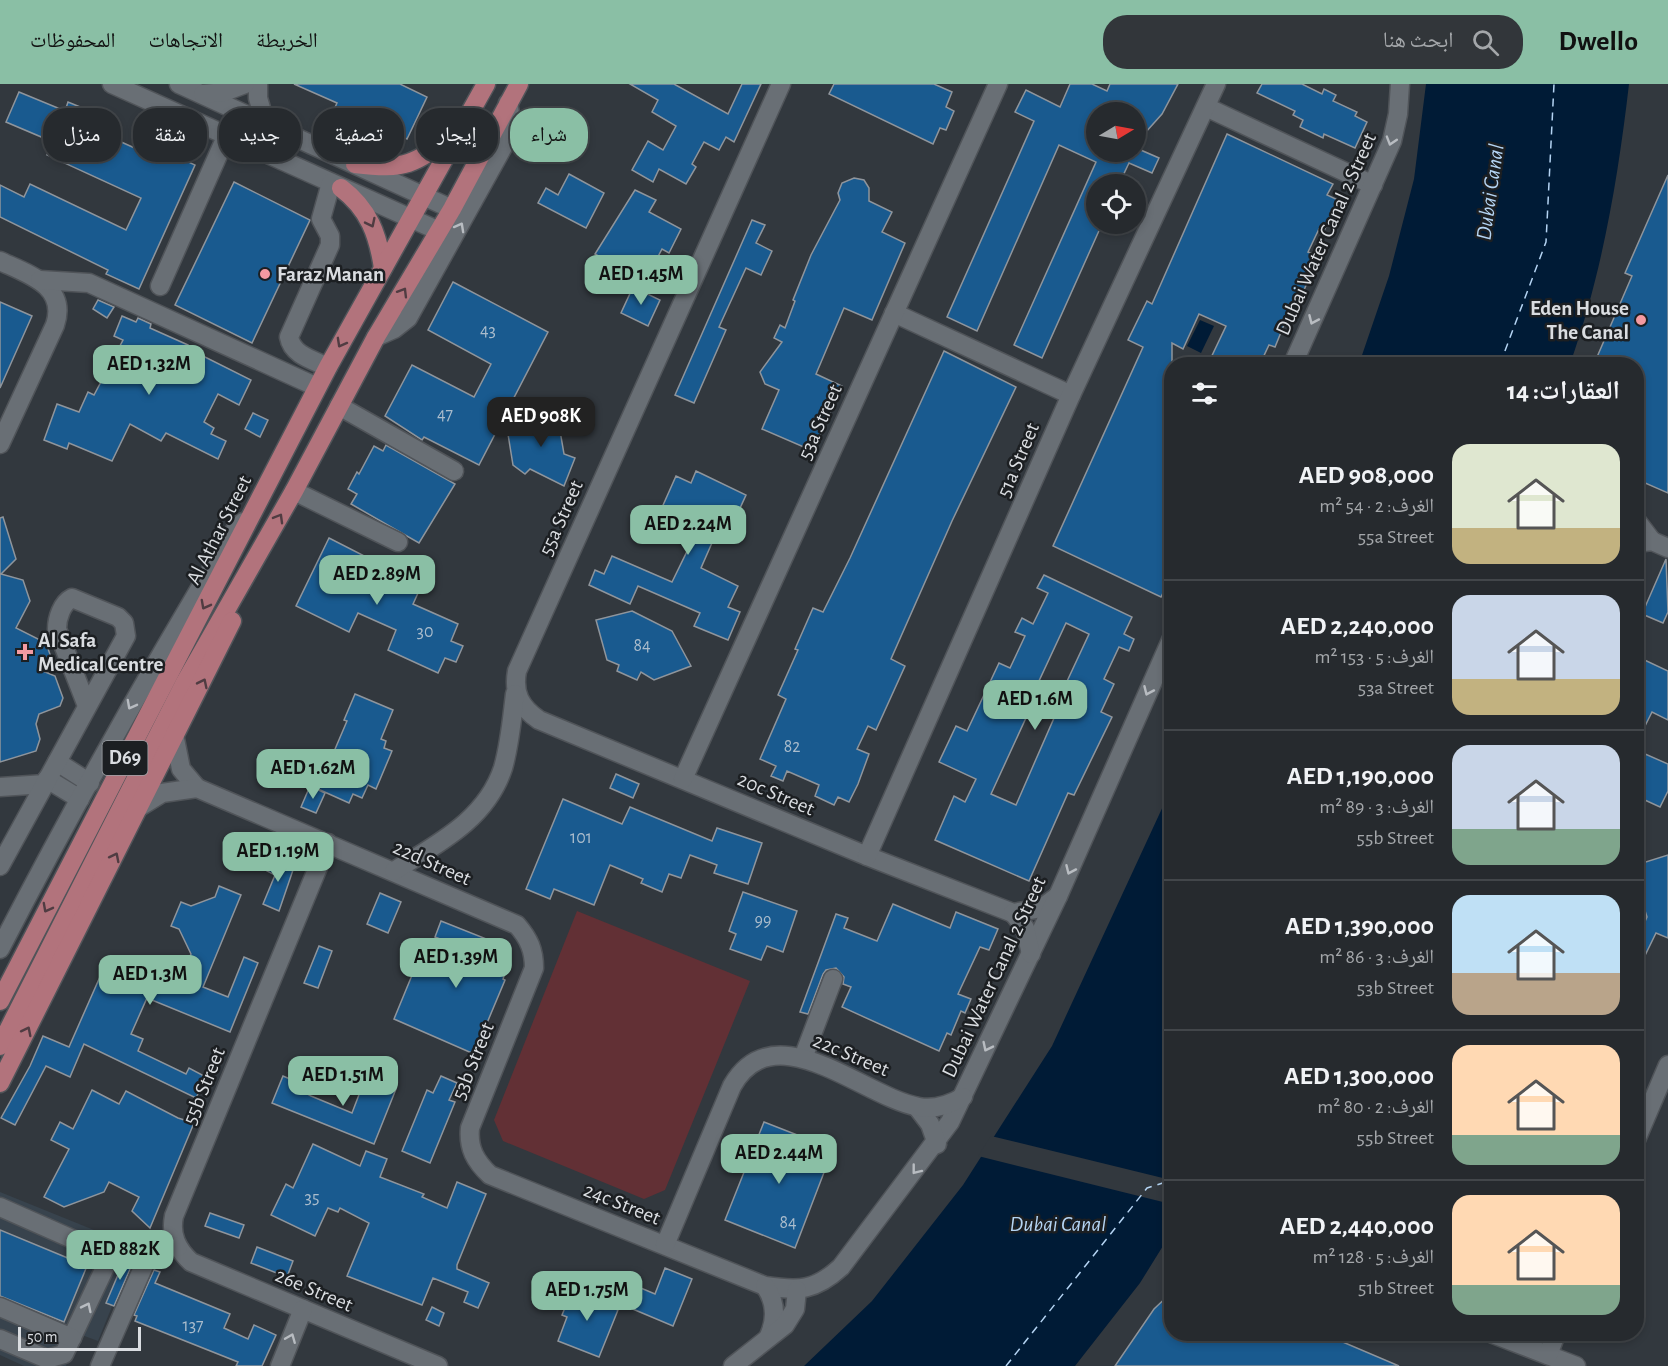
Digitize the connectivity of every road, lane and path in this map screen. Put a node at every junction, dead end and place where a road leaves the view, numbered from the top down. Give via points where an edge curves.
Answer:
1 (112, 84) edge
2 (179, 84) edge
3 (245, 84) edge
4 (258, 84) edge
5 (486, 84) edge
6 (519, 84) edge
7 (781, 84) edge
8 (998, 84) edge
9 (1216, 84) edge
10 (1400, 84) edge
11 (201, 94) junction
12 (508, 104) junction
13 (1206, 107) junction
14 (233, 108) edge
15 (261, 108) edge
16 (473, 108) edge
17 (219, 133) edge
18 (301, 139) edge
19 (219, 152) edge
20 (416, 160) edge
21 (284, 162) edge
22 (443, 162) edge
23 (356, 164) junction
24 (336, 185) junction
25 (1373, 185) junction
26 (427, 190) junction
27 (455, 204) junction
28 (408, 224) junction
29 (436, 236) junction
30 (0, 261) edge
31 (383, 268) junction
32 (40, 280) junction
33 (160, 286) dead end
34 (894, 313) junction
35 (376, 337) junction
36 (1296, 357) edge
37 (328, 367) junction
38 (317, 387) junction
39 (1071, 395) junction
40 (339, 406) junction
41 (0, 444) edge
42 (454, 471) dead end
43 (294, 491) junction
44 (252, 516) junction
45 (398, 542) dead end
46 (250, 569) junction
47 (1164, 656) edge
48 (520, 701) junction
49 (87, 706) junction
50 (175, 739) junction
51 (57, 762) junction
52 (683, 779) junction
53 (46, 781) junction
54 (90, 783) junction
55 (0, 787) edge
56 (197, 788) junction
57 (80, 799) junction
58 (141, 806) junction
59 (328, 843) junction
60 (867, 856) junction
61 (0, 866) edge
62 (394, 871) junction
63 (1058, 896) junction
64 (1013, 913) junction
65 (1, 947) edge
66 (534, 954) joint
67 (1031, 954) junction
68 (833, 979) dead end
69 (0, 1001) edge
70 (0, 1046) edge
71 (803, 1058) junction
72 (1668, 1065) edge
73 (0, 1083) edge
74 (963, 1097) junction
75 (917, 1107) junction
76 (1644, 1121) edge
77 (937, 1144) junction
78 (472, 1152) joint
79 (0, 1207) edge
80 (0, 1219) edge
81 (665, 1245) junction
82 (178, 1247) junction
83 (108, 1263) junction
84 (765, 1286) junction
85 (797, 1290) junction
86 (0, 1307) edge
87 (303, 1309) junction
88 (769, 1336) junction
89 (72, 1338) junction
90 (0, 1339) edge
91 (1511, 1341) edge
92 (1553, 1341) edge
93 (1548, 1355) junction
94 (100, 1366) edge
95 (280, 1366) edge
96 (438, 1366) edge
97 (733, 1366) edge
98 (1576, 1366) edge

1 - 17 street
2 - 11 street
3 - 11 street via 224,92
4 - 15 street
5 - 16 main road, Al Athar Street / D69
6 - 12 main road, Al Athar Street / D69
7 - 48 street, 55a Street via 517,671
8 - 34 street, 53a Street
9 - 13 street, 51a Street
10 -> 25 street, Dubai Water Canal 2 Street via 1392,141
11 - 14 street
12 - 27 main road, Al Athar Street / D69
35 -> 12 street via 408,318 447,251 508,138 512,124
13 - 25 street
13 - 39 street, 51a Street
18 - 23 street
19 - 33 street
20 - 23 main road via 397,167
21 - 24 street
22 - 26 main road, Al Athar Street / D69
23 - 26 street
24 - 28 street
24 -> 31 main road via 351,195 372,222
24 - 37 street via 321,219 330,245 289,338 292,348 300,354
25 -> 36 street, Dubai Water Canal 2 Street
26 - 27 street
26 - 28 main road, Al Athar Street / D69
27 - 29 main road, Al Athar Street / D69
28 - 29 street
28 - 31 main road, Al Athar Street / D69
35 -> 29 main road, Al Athar Street / D69
30 - 32 street
31 -> 37 main road, Al Athar Street / D69
32 - 38 street via 89,283
32 - 41 street via 55,296 57,318
34 - 39 street
34 - 52 street, 53a Street
35 - 40 main road, Al Athar Street / D69
37 - 38 main road, Al Athar Street / D69
38 - 44 main road, Al Athar Street / D69
39 - 60 street, 51a Street
40 - 42 street
40 - 43 main road, Al Athar Street / D69
43 - 45 street
46 -> 43 main road, Al Athar Street / D69
44 -> 54 street via 235,530 179,620
44 -> 69 main road, Al Athar Street / D69
50 -> 46 main road via 241,602
46 - 70 main road, Al Athar Street / D69 via 159,732
47 -> 63 street, Dubai Water Canal 2 Street
48 - 52 street, 20c Street via 538,720
48 - 62 street, 55a Street via 502,770 486,800 453,833
49 - 49 street via 126,631 118,617 72,598 64,604 57,629
49 - 51 street
50 - 56 street via 181,769
50 - 58 main road
51 - 53 street
51 - 54 street
52 - 60 street, 20c Street
53 - 55 street
53 - 57 street
53 - 61 street
54 - 57 street
56 - 58 street via 168,792
56 - 59 street, 22d Street
57 - 65 street
73 -> 58 main road
59 - 62 street, 22d Street
59 - 82 street, 55b Street via 174,1216 173,1232
60 - 64 street, 20c Street
62 - 66 street, 22d Street via 517,925
63 - 64 street via 1042,908
63 - 67 street, Dubai Water Canal 2 Street
64 - 67 street via 1029,936
66 - 78 street, 53b Street via 530,982 470,1128
67 -> 74 street, Dubai Water Canal 2 Street
68 - 71 street
71 - 75 street, 22c Street
71 - 81 street, 22c Street via 766,1056 748,1065 732,1086
72 - 76 street
74 - 75 street, 22c Street via 941,1107
74 - 77 street, Dubai Water Canal 2 Street
75 - 77 street via 930,1124
77 -> 85 street, Dubai Water Canal 2 Street via 841,1267 819,1284
78 - 81 street, 24c Street via 490,1175
79 - 83 street via 104,1253
80 - 83 street
81 - 84 street, 24c Street
82 - 87 street, 26e Street via 192,1262
82 - 94 street via 164,1246 148,1256
89 -> 83 street
84 - 85 street, Dubai Water Canal 2 Street
84 - 88 street via 775,1314
85 - 88 street via 791,1318
86 - 89 street
95 -> 87 street
87 - 96 street, 26e Street
88 - 97 street
89 - 90 street via 63,1354 53,1359
91 - 93 street
92 - 93 street
93 - 98 street

